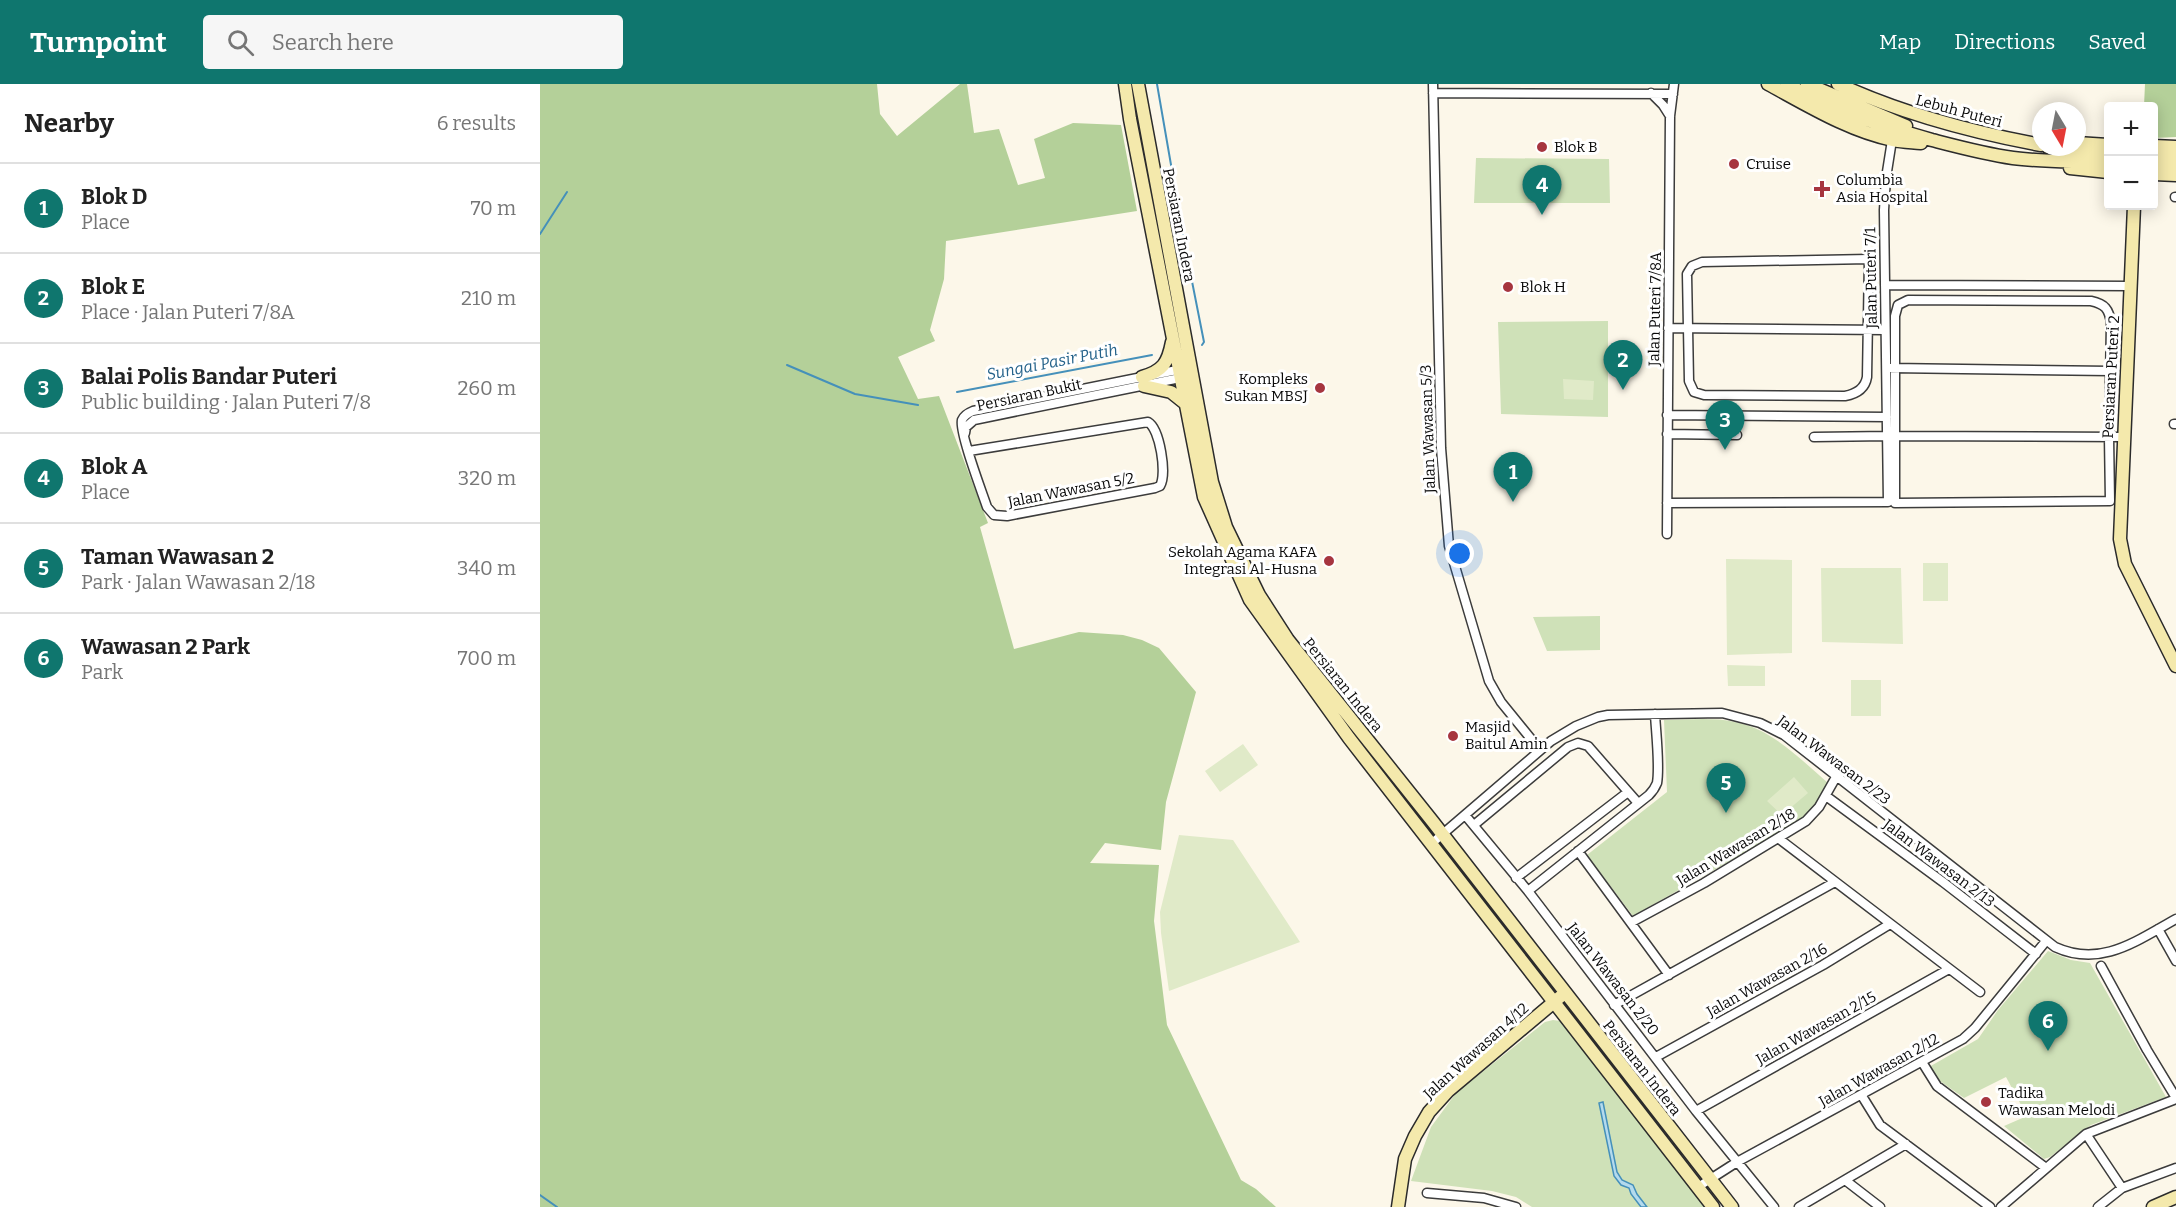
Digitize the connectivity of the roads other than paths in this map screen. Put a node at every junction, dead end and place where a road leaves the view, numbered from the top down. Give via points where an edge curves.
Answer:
1 (1125, 84) edge
2 (1138, 84) edge
3 (1673, 84) edge
4 (1768, 84) edge
5 (1787, 84) edge
6 (1807, 84) edge
7 (1838, 84) edge
8 (1433, 88) edge
9 (1651, 93) junction
10 (1672, 94) junction
11 (1670, 116) junction
12 (1892, 140) junction
13 (2032, 143) edge
14 (2086, 144) edge
15 (2104, 145) edge
16 (2158, 146) edge
17 (1960, 147) junction
18 (2176, 147) edge
19 (2086, 152) edge
20 (2104, 154) edge
21 (2158, 156) edge
22 (2176, 156) edge
23 (2036, 160) junction
24 (2104, 163) edge
25 (2158, 164) edge
26 (2176, 165) edge
27 (2104, 171) edge
28 (2158, 174) edge
29 (2176, 175) edge
30 (2134, 210) edge
31 (1885, 285) junction
32 (2001, 286) junction
33 (2130, 286) junction
34 (2001, 300) junction
35 (1668, 328) junction
36 (1688, 328) junction
37 (1866, 330) junction
38 (1885, 330) junction
39 (1173, 340) junction
40 (1891, 368) junction
41 (2110, 371) junction
42 (1186, 372) junction
43 (1143, 381) junction
44 (1186, 404) junction
45 (1667, 416) junction
46 (1887, 417) junction
47 (1667, 434) junction
48 (1737, 435) dead end
49 (1814, 436) dead end
50 (1891, 436) junction
51 (2109, 437) junction
52 (2123, 437) junction
53 (966, 442) joint
54 (969, 451) junction
55 (1892, 502) junction
56 (1667, 503) junction
57 (1667, 534) dead end
58 (2176, 666) edge
59 (1655, 714) junction
60 (1540, 750) junction
61 (1836, 777) junction
62 (1628, 792) junction
63 (1826, 796) junction
64 (1638, 803) junction
65 (1465, 815) junction
66 (1474, 825) junction
67 (1442, 834) junction
68 (1778, 838) junction
69 (1431, 843) junction
70 (1578, 851) junction
71 (1516, 878) junction
72 (1835, 882) junction
73 (1528, 891) junction
74 (2176, 918) edge
75 (1632, 922) junction
76 (1890, 924) junction
77 (2158, 928) junction
78 (2046, 942) junction
79 (2036, 954) junction
80 (2176, 962) edge
81 (2102, 966) dead end
82 (1949, 969) junction
83 (1669, 975) junction
84 (1545, 990) junction
85 (1980, 992) dead end
86 (1565, 993) junction
87 (1554, 1002) junction
88 (1614, 1005) junction
89 (1539, 1014) junction
90 (1566, 1017) junction
91 (1656, 1057) junction
92 (1922, 1062) junction
93 (1862, 1096) junction
94 (2176, 1099) edge
95 (1696, 1111) junction
96 (2086, 1134) junction
97 (1906, 1144) junction
98 (1737, 1162) junction
99 (2046, 1168) junction
100 (2176, 1168) edge
101 (1709, 1180) junction
102 (1845, 1180) junction
103 (1698, 1187) junction
104 (2122, 1188) junction
105 (1427, 1192) dead end
106 (2176, 1197) edge
107 (1484, 1202) edge
108 (1398, 1207) edge
109 (1516, 1207) edge
110 (1713, 1207) edge
111 (1732, 1207) edge
112 (1774, 1207) edge
113 (1799, 1207) edge
114 (1880, 1207) edge
115 (1990, 1207) edge
116 (2001, 1207) edge
117 (2098, 1207) edge
118 (2153, 1207) edge

1 - 39 main road, Persiaran Indera
2 - 42 main road, Persiaran Indera
3 - 9 street
3 - 10 street, Jalan Puteri 7/8A
4 - 12 main road via 1831,117
5 - 17 main road via 1875,124
6 - 17 main road
7 - 13 main road, Lebuh Puteri via 1902,111
8 - 9 street
8 - 60 street, Jalan Wawasan 5/3 via 1441,448 1449,546 1489,681
9 - 10 street
9 - 11 street
10 - 11 street, Jalan Puteri 7/8A
11 - 35 street, Jalan Puteri 7/8A
12 - 17 main road
12 - 31 street, Jalan Puteri 7/1 via 1885,193
14 - 15 main road
16 - 18 main road
17 - 23 main road
19 - 20 main road, Lebuh Puteri
21 - 22 main road
23 - 24 main road
23 - 27 main road
25 - 26 main road
28 - 29 main road
30 - 33 main road, Persiaran Puteri 2
31 - 32 street
31 - 38 street, Jalan Puteri 7/1
32 - 33 street
32 - 34 street
33 - 52 main road, Persiaran Puteri 2
34 - 40 street via 1908,300 1898,305
34 - 41 street via 2091,301 2104,305 2111,323
35 - 36 street
35 - 45 street, Jalan Puteri 7/8A
36 - 37 street
36 - 37 street via 1689,381 1694,392 1704,396 1845,396 1860,390 1867,377
36 - 37 street via 1687,274 1692,266 1702,262 1869,259
37 - 38 street
38 - 40 street, Jalan Puteri 7/1
39 - 42 main road, Persiaran Indera
39 - 43 main road via 1159,371
40 - 41 street
40 - 46 street, Jalan Puteri 7/1
40 - 50 street
41 - 51 street
42 - 43 street, Persiaran Bukit
42 - 44 main road, Persiaran Indera
42 - 67 main road, Persiaran Indera via 1226,527 1259,595 1288,640
43 - 44 main road via 1170,392
43 - 53 street, Persiaran Bukit via 973,411 962,422
44 - 69 main road, Persiaran Indera via 1204,497 1250,600 1349,738
45 - 46 street
45 - 47 street, Jalan Puteri 7/8A
46 - 50 street, Jalan Puteri 7/1
47 - 48 street
47 - 56 street, Jalan Puteri 7/8A
49 - 50 street
50 - 51 street
50 - 55 street, Jalan Puteri 7/1
51 - 52 street
51 - 55 street via 2110,501
52 - 58 main road, Persiaran Puteri 2 via 2121,549
53 - 54 street, Jalan Wawasan 5/2
54 - 54 street, Jalan Wawasan 5/2 via 1144,421 1155,429 1164,475 1155,488 999,516 987,507
55 - 56 street
56 - 57 street, Jalan Puteri 7/8A
59 - 60 street, Jalan Wawasan 2/23 via 1598,717 1565,731
59 - 61 street, Jalan Wawasan 2/23 via 1722,713 1748,718 1784,735
59 - 64 street via 1657,781 1649,795
60 - 65 street, Jalan Wawasan 2/23
61 - 63 street, Jalan Wawasan 2/18
61 - 78 street, Jalan Wawasan 2/23
62 - 64 street
62 - 66 street via 1587,746 1573,744
62 - 71 street
63 - 68 street, Jalan Wawasan 2/18 via 1806,821
63 - 79 street, Jalan Wawasan 2/13
64 - 70 street
65 - 66 street, Jalan Wawasan 2/20
65 - 67 street, Jalan Wawasan 2/23
66 - 71 street, Jalan Wawasan 2/20
67 - 69 street, Jalan Wawasan 2/23
67 - 86 main road, Persiaran Indera
68 - 72 street
68 - 75 street, Jalan Wawasan 2/18
69 - 84 main road, Persiaran Indera
70 - 73 street
70 - 75 street
71 - 73 street, Jalan Wawasan 2/20
72 - 76 street
72 - 83 street
73 - 88 street, Jalan Wawasan 2/20
74 - 77 street, Jalan Wawasan 2/23
75 - 83 street
76 - 82 street
76 - 91 street, Jalan Wawasan 2/16
77 - 78 street, Jalan Wawasan 2/23 via 2104,954 2073,954
77 - 80 street
78 - 79 street, Jalan Wawasan 2/12
79 - 92 street, Jalan Wawasan 2/12 via 1975,1028
81 - 94 street
82 - 85 street
82 - 95 street, Jalan Wawasan 2/15
83 - 88 street
84 - 87 main road, Persiaran Indera
84 - 89 main road
86 - 87 main road, Jalan Wawasan 4/12
86 - 101 main road, Persiaran Indera
87 - 89 main road, Jalan Wawasan 4/12
87 - 90 main road, Persiaran Indera
88 - 91 street, Jalan Wawasan 2/20
89 - 90 main road
89 - 108 main road, Jalan Wawasan 4/12 via 1448,1091 1430,1112 1405,1159
90 - 103 main road, Persiaran Indera
91 - 95 street, Jalan Wawasan 2/20
92 - 93 street, Jalan Wawasan 2/12
92 - 99 street via 1937,1086
93 - 97 street via 1880,1125
93 - 98 street, Jalan Wawasan 2/12
94 - 96 street
95 - 98 street, Jalan Wawasan 2/20
96 - 99 street
96 - 104 street
97 - 102 street
97 - 115 street
98 - 101 street, Jalan Wawasan 2/12
98 - 112 street, Jalan Wawasan 2/20
99 - 116 street
100 - 104 street
101 - 103 street, Jalan Wawasan 2/12
101 - 111 main road, Persiaran Indera
102 - 113 street
102 - 114 street
103 - 110 main road, Persiaran Indera
104 - 117 street
105 - 107 street
106 - 118 main road
107 - 109 street via 1498,1200

